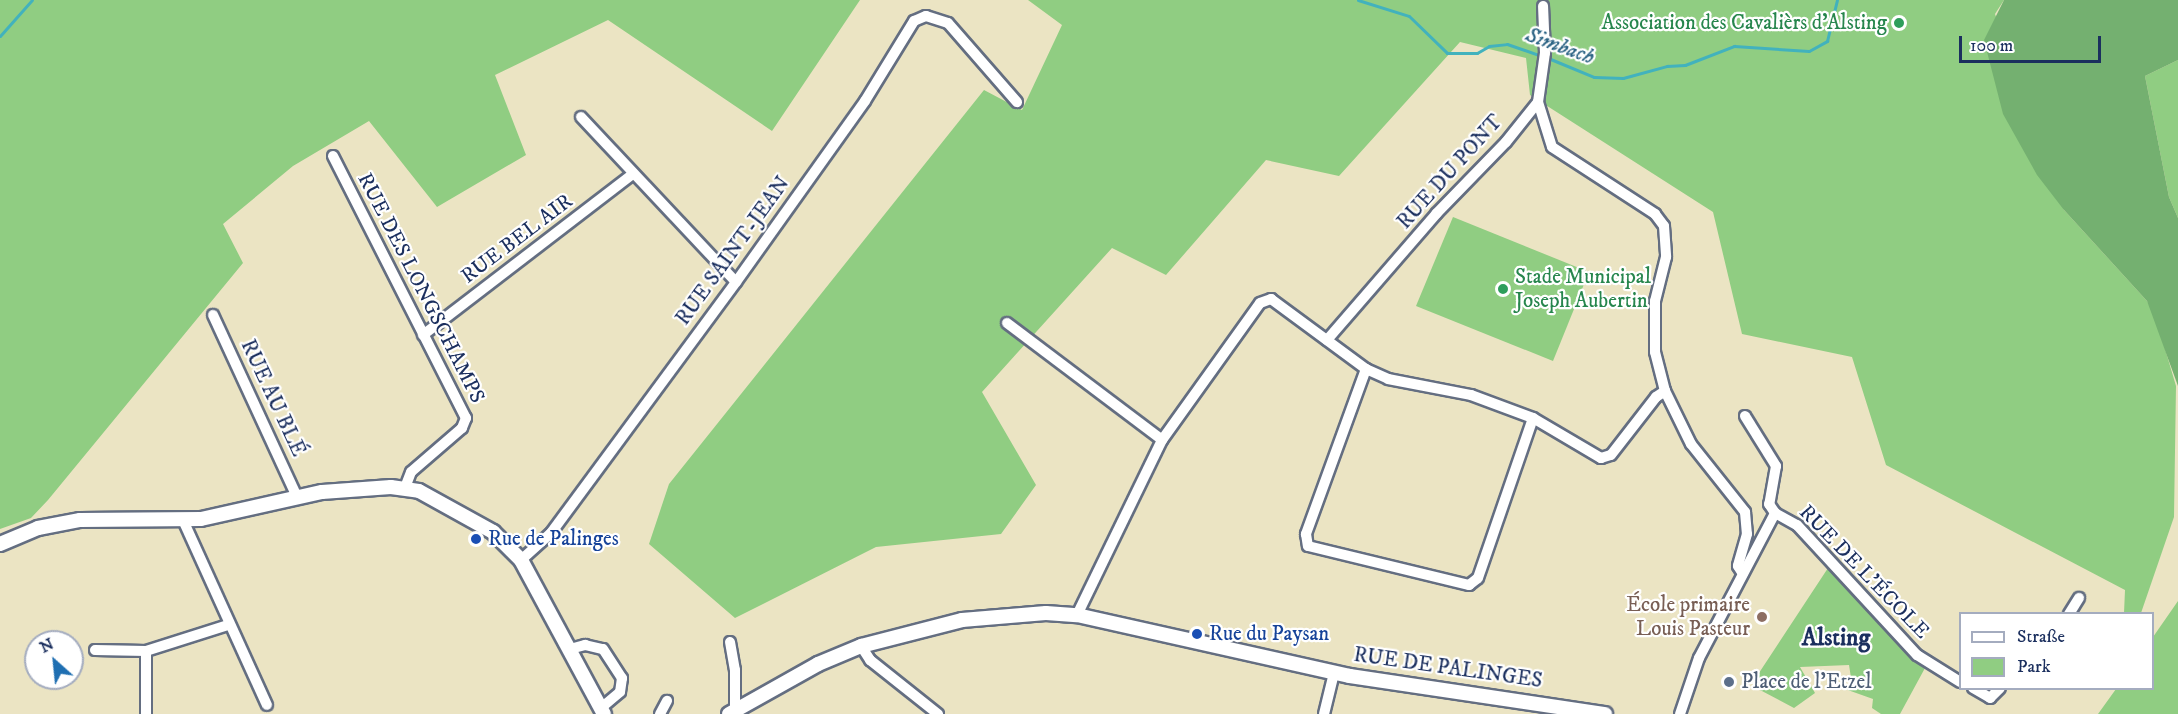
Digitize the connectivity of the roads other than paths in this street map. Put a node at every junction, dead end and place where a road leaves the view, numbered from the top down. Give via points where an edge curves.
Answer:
1 (1543, 6) dead end
2 (1017, 102) dead end
3 (1538, 102) junction
4 (581, 117) dead end
5 (333, 156) dead end
6 (633, 174) junction
7 (736, 282) junction
8 (213, 315) dead end
9 (1007, 323) dead end
10 (423, 335) junction
11 (1327, 340) junction
12 (1366, 369) junction
13 (1665, 392) junction
14 (1745, 416) dead end
15 (1533, 418) junction
16 (1162, 440) junction
17 (405, 488) junction
18 (297, 497) junction
19 (1775, 513) junction
20 (183, 520) junction
21 (0, 544) edge
22 (521, 560) junction
23 (1743, 574) junction
24 (2079, 598) dead end
25 (2070, 612) edge
26 (1077, 615) junction
27 (228, 625) junction
28 (730, 642) dead end
29 (861, 646) junction
30 (570, 649) junction
31 (95, 650) dead end
32 (146, 651) junction
33 (1334, 673) junction
34 (1959, 681) edge
35 (1976, 690) edge
36 (1998, 690) edge
37 (667, 701) dead end
38 (267, 705) dead end
39 (602, 712) edge
40 (732, 713) edge
41 (147, 714) edge
42 (660, 714) edge
43 (938, 714) edge
44 (1324, 714) edge
45 (1605, 714) edge
46 (1680, 714) edge

1 - 3 street via 1545,57
2 - 7 street, RUE SAINT-JEAN via 948,23 926,16 914,21 865,101
3 - 11 street, RUE DU PONT
3 - 13 street via 1552,147 1645,207 1664,226 1666,257 1655,311 1655,352
4 - 6 street
5 - 10 street, RUE DES LONGSCHAMPS
6 - 7 street
6 - 10 street, RUE BEL AIR
7 - 22 street, RUE SAINT-JEAN via 551,533
8 - 18 street, RUE AU BLÉ
9 - 16 street
10 - 17 street, RUE DES LONGSCHAMPS via 465,418 462,428 411,472
11 - 12 street
11 - 16 street via 1270,300 1260,303
12 - 15 street via 1388,379 1471,395
12 - 15 street via 1306,534 1308,546 1469,585 1478,578
13 - 15 street via 1656,397 1611,454 1601,458
13 - 23 street via 1691,444 1745,512 1747,534 1738,566
14 - 19 street via 1776,466 1768,504
16 - 26 street
17 - 18 main road
17 - 22 main road via 433,498 493,532
18 - 20 main road
19 - 23 street, RUE DE L'ÉCOLE
19 - 34 street, RUE DE L'ÉCOLE via 1797,525 1927,664
20 - 21 main road via 92,519 38,528
20 - 27 street
22 - 30 main road
23 - 46 street, RUE DE L'ÉCOLE via 1699,658
24 - 25 street
26 - 29 main road, RUE DE PALINGES via 1046,613 962,620
26 - 33 main road, RUE DE PALINGES
27 - 32 street
27 - 38 street
28 - 40 street via 735,670
29 - 40 main road, RUE DE PALINGES via 810,668
29 - 43 street via 870,660
30 - 39 main road
30 - 39 street via 585,645 603,649 622,678 620,692
31 - 32 street
32 - 41 street
33 - 44 street
33 - 45 main road, RUE DE PALINGES
35 - 36 street via 1990,698
37 - 42 street

